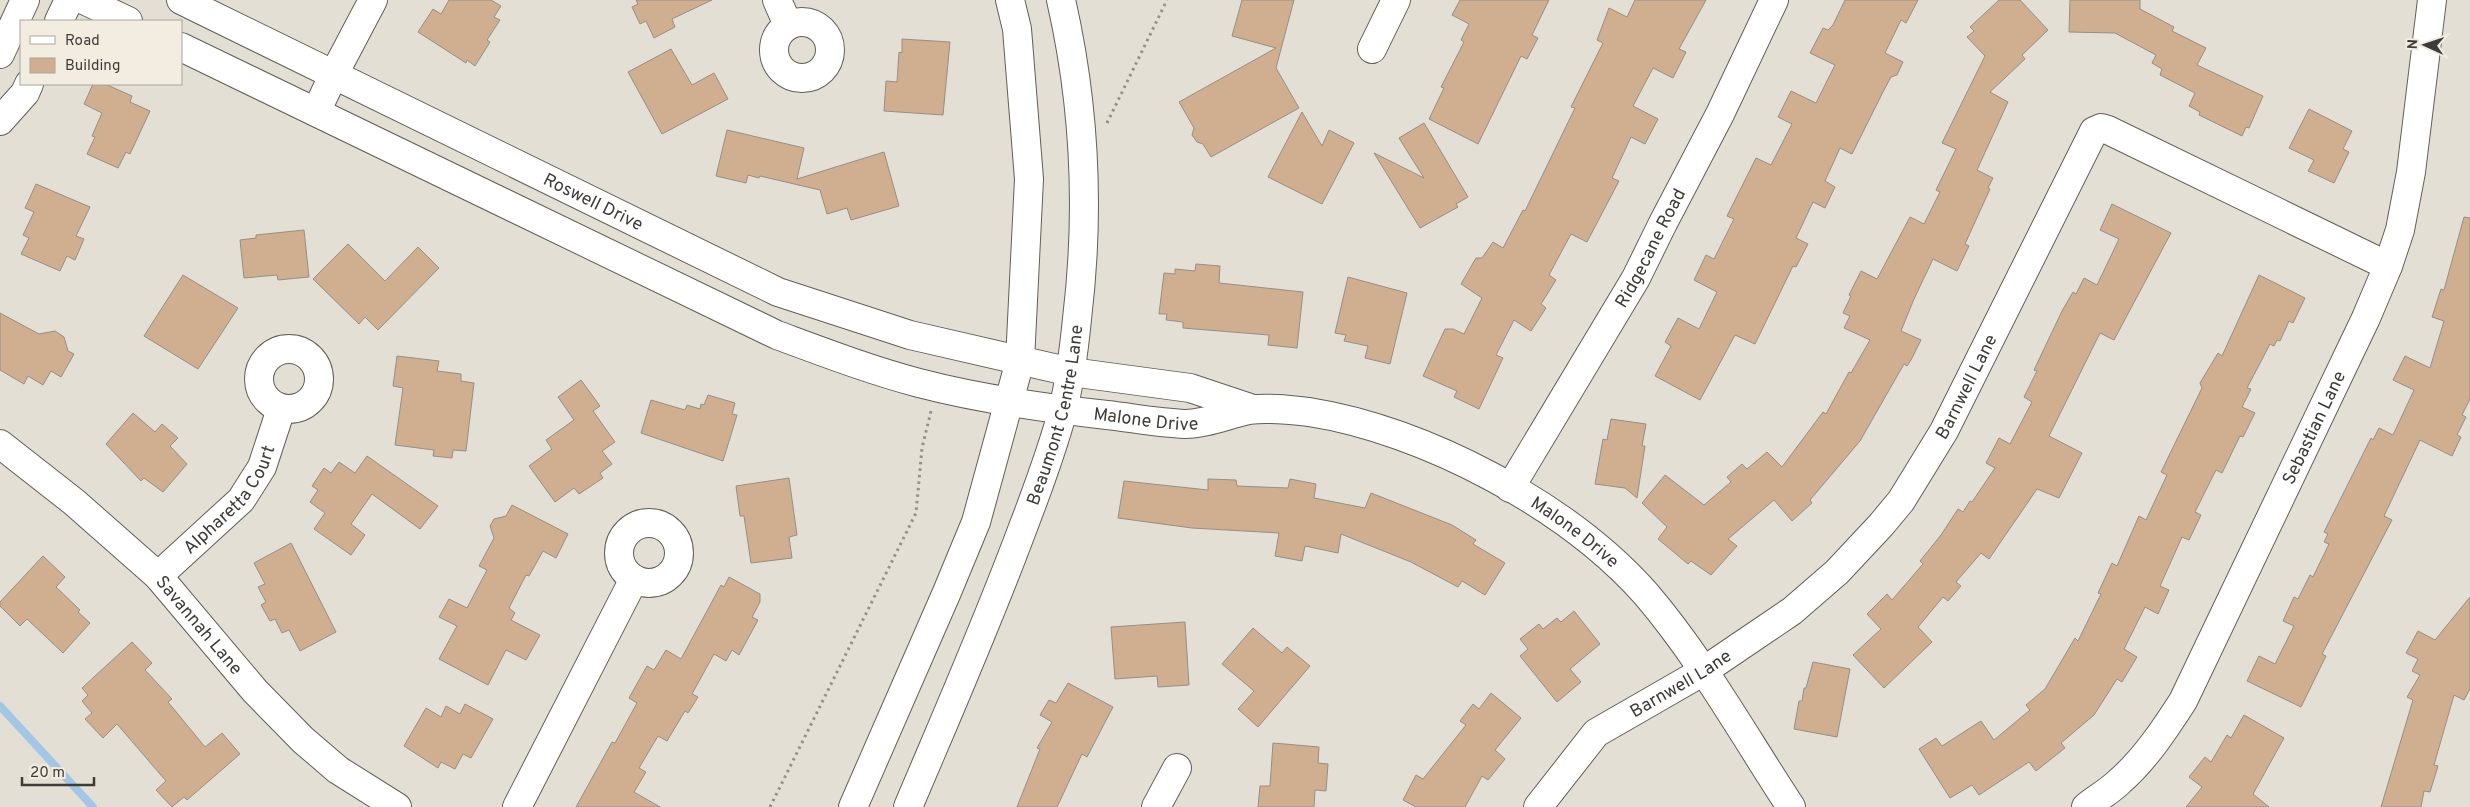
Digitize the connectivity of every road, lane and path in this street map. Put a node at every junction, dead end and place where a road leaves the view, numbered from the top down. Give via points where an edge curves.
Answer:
1 (26, 0) edge
2 (69, 0) edge
3 (84, 0) edge
4 (181, 0) edge
5 (373, 0) edge
6 (777, 0) edge
7 (1010, 0) edge
8 (1061, 0) edge
9 (1167, 0) edge
10 (1396, 0) edge
11 (1774, 0) edge
12 (2432, 0) edge
13 (59, 20) edge
14 (126, 20) edge
15 (788, 25) dead end
16 (182, 47) edge
17 (1372, 49) dead end
18 (0, 54) edge
19 (334, 74) junction
20 (29, 85) edge
21 (316, 112) junction
22 (0, 121) edge
23 (1106, 125) dead end
24 (2388, 266) junction
25 (1020, 361) junction
26 (1071, 372) junction
27 (1009, 400) junction
28 (281, 408) dead end
29 (1253, 409) junction
30 (932, 410) dead end
31 (1063, 410) junction
32 (0, 444) edge
33 (1510, 488) junction
34 (158, 576) junction
35 (634, 579) dead end
36 (1702, 672) junction
37 (1176, 768) dead end
38 (397, 807) edge
39 (517, 807) edge
40 (770, 807) edge
41 (853, 807) edge
42 (908, 807) edge
43 (1156, 807) edge
44 (1538, 807) edge
45 (1791, 807) edge
46 (2086, 807) edge

1 - 18 street
2 - 13 street
3 - 14 street
4 - 19 street, Roswell Drive
5 - 19 street
6 - 15 street
7 - 25 street via 1017,30 1029,179
8 - 26 street, Beaumont Centre Lane via 1073,53 1082,134 1086,219
9 - 23 path
10 - 17 street
11 - 33 street, Ridgecane Road via 1636,278
12 - 24 street, Sebastian Lane via 2411,172 2400,230
16 - 21 street
19 - 21 street
19 - 25 street, Roswell Drive via 778,292 910,335
20 - 22 street
21 - 27 street via 777,335 918,383
24 - 36 street, Barnwell Lane via 2108,130 2094,131 1944,431 1901,501 1837,572 1792,611
24 - 46 street, Sebastian Lane via 2183,701 2137,763 2120,781
25 - 26 street, Malone Drive
25 - 27 street
26 - 29 street, Malone Drive via 1190,388
26 - 31 street, Beaumont Centre Lane
27 - 31 street, Malone Drive
27 - 41 street via 976,522
28 - 34 street, Alpharetta Court via 262,467 241,500
29 - 31 street, Malone Drive via 1187,424
29 - 33 street, Malone Drive via 1308,412 1381,429 1440,451
30 - 40 path via 922,448 916,513
31 - 42 street, Beaumont Centre Lane via 1043,475 1000,590
32 - 34 street, Savannah Lane via 74,502
33 - 36 street, Malone Drive via 1538,504 1606,555 1645,594
34 - 38 street, Savannah Lane via 291,729 338,770
35 - 39 street
36 - 44 street, Barnwell Lane via 1596,733
36 - 45 street, Malone Drive
37 - 43 street

